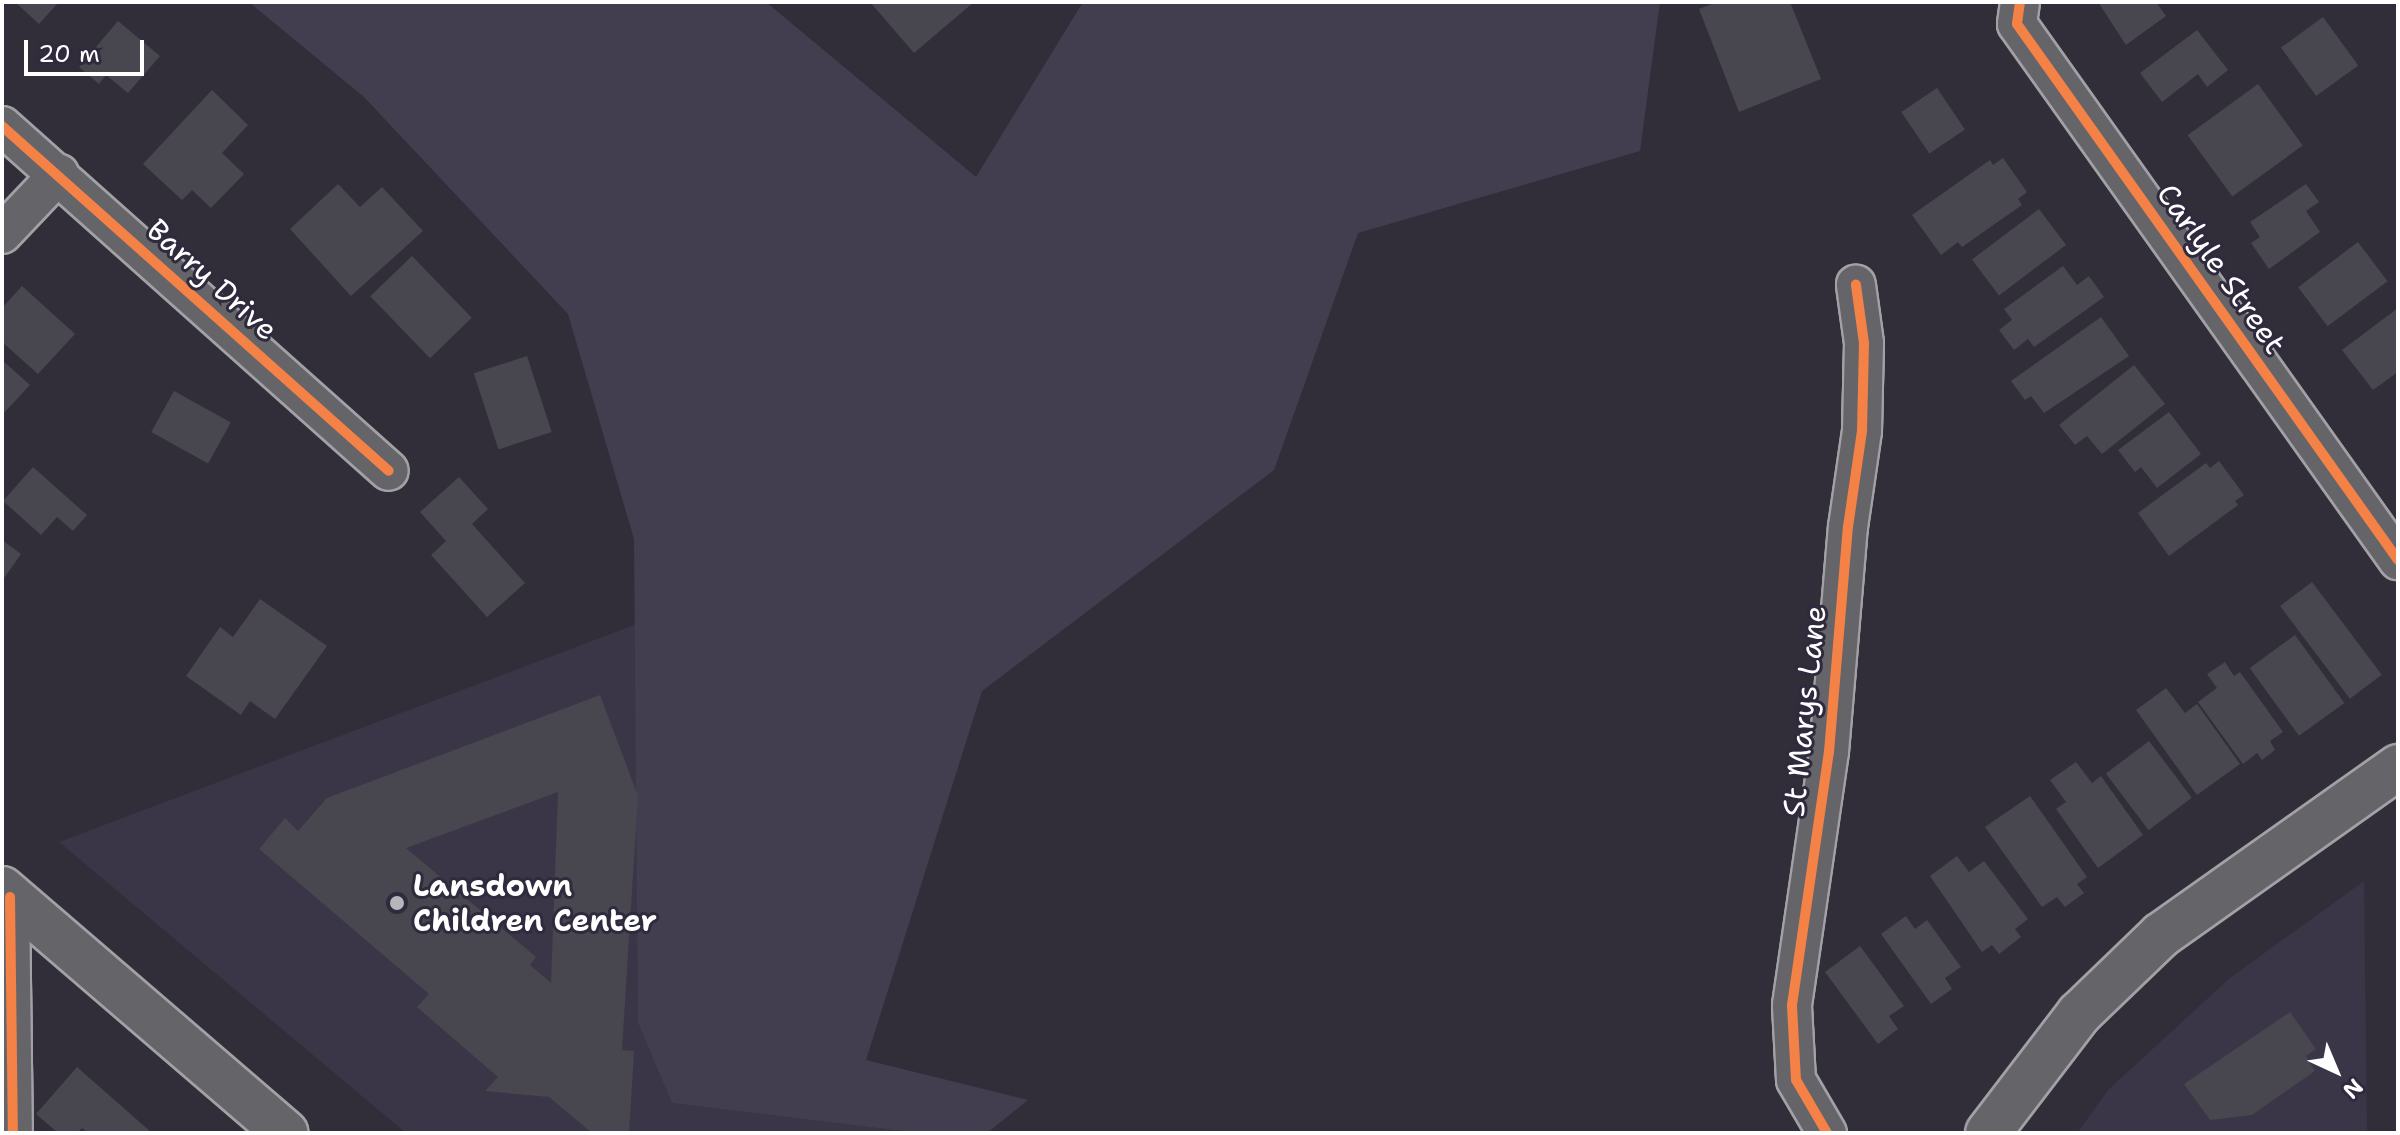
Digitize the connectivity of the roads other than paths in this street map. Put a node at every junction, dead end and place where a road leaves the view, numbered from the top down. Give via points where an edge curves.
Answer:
1 (2020, 2) edge
2 (2, 126) edge
3 (59, 174) junction
4 (2, 234) edge
5 (1856, 285) dead end
6 (389, 471) dead end
7 (2398, 560) edge
8 (2398, 767) edge
9 (6, 893) edge
10 (13, 1133) edge
11 (286, 1133) edge
12 (1827, 1133) edge
13 (1988, 1133) edge

1 - 7 street, Carlyle Street via 2017,24
2 - 3 street, Barry Drive
3 - 4 street
3 - 6 street, Barry Drive
5 - 12 street, St Marys Lane via 1864,343 1862,431 1848,527 1829,752 1792,1005 1796,1080
8 - 13 main road via 2161,935 2079,1014
9 - 10 street
9 - 11 main road

